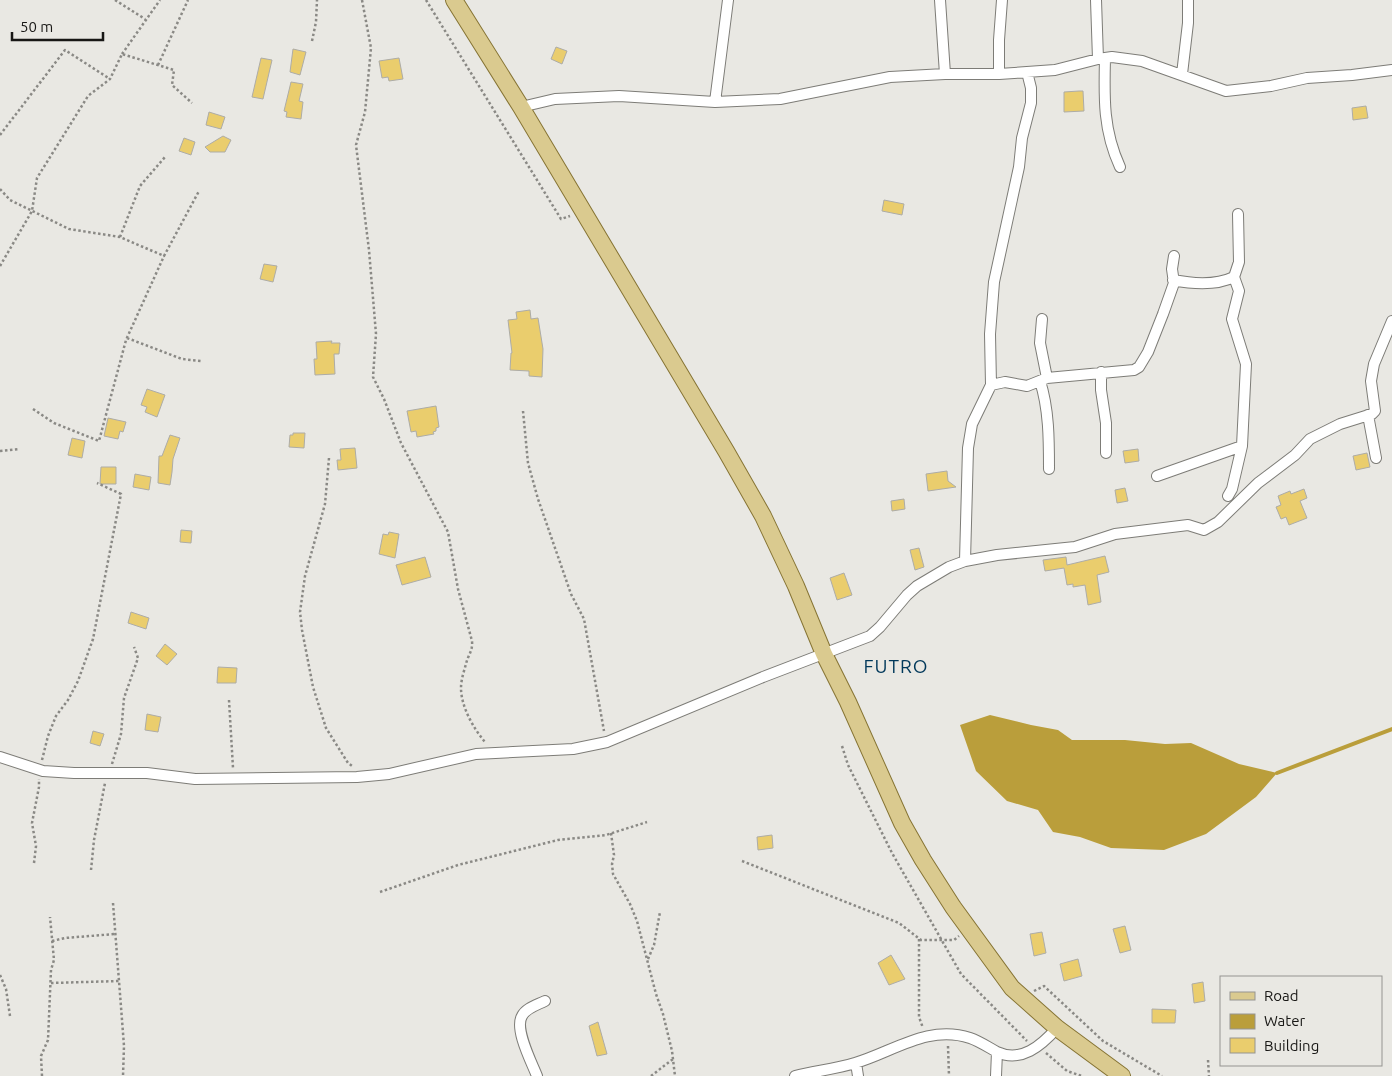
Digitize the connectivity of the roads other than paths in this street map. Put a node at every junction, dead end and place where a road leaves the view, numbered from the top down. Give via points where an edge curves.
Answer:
1 (454, 0) edge
2 (728, 0) edge
3 (940, 0) edge
4 (1002, 0) edge
5 (1096, 0) edge
6 (1188, 0) edge
7 (1101, 58) junction
8 (1392, 70) edge
9 (1027, 72) junction
10 (945, 74) junction
11 (999, 74) junction
12 (1182, 74) junction
13 (714, 102) junction
14 (521, 107) junction
15 (1120, 167) dead end
16 (1238, 214) dead end
17 (1174, 256) dead end
18 (1234, 277) junction
19 (1173, 280) junction
20 (1042, 319) dead end
21 (1392, 321) edge
22 (1101, 372) junction
23 (1044, 380) junction
24 (991, 385) junction
25 (1368, 415) junction
26 (1242, 446) junction
27 (1106, 453) dead end
28 (1376, 458) dead end
29 (1049, 469) dead end
30 (1157, 476) dead end
31 (1228, 496) dead end
32 (965, 561) junction
33 (824, 654) junction
34 (0, 757) edge
35 (545, 1001) dead end
36 (1057, 1028) junction
37 (997, 1052) junction
38 (856, 1063) junction
39 (536, 1076) edge
40 (795, 1076) edge
41 (858, 1076) edge
42 (996, 1076) edge
43 (1122, 1076) edge

1 - 14 main road
2 - 13 street
3 - 10 street
4 - 11 street
5 - 7 street
6 - 12 street
7 - 9 street via 1055,70
7 - 12 street via 1142,61
7 - 15 street via 1108,134
8 - 12 street via 1307,78 1226,91
9 - 11 street
9 - 24 street via 1031,103 994,282
10 - 11 street
10 - 13 street via 890,77 780,99
13 - 14 street via 619,96 555,99
14 - 33 main road via 758,508
16 - 18 street via 1239,262
17 - 19 street
18 - 19 street via 1210,283
18 - 26 street via 1239,291 1232,319 1246,364
19 - 22 street via 1163,314 1139,367
20 - 23 street via 1040,343
21 - 25 street via 1374,364 1371,381 1376,411
22 - 23 street
22 - 27 street
23 - 24 street via 1027,386 1005,382
23 - 29 street
24 - 32 street via 972,424 968,448
25 - 28 street
25 - 32 street via 1310,439 1218,522 1204,530 1188,525 1115,534 1075,546
26 - 30 street
26 - 31 street
32 - 33 street via 917,586 870,636
33 - 34 street via 606,742 573,749 476,754 389,774 195,779 147,773 38,770
33 - 36 main road via 902,823 923,860 1012,988
35 - 39 street via 527,1010 521,1017 519,1029
36 - 37 street via 1034,1048 1014,1057
36 - 43 main road
37 - 38 street via 970,1038 948,1034 906,1042
37 - 42 street
38 - 40 street
38 - 41 street

